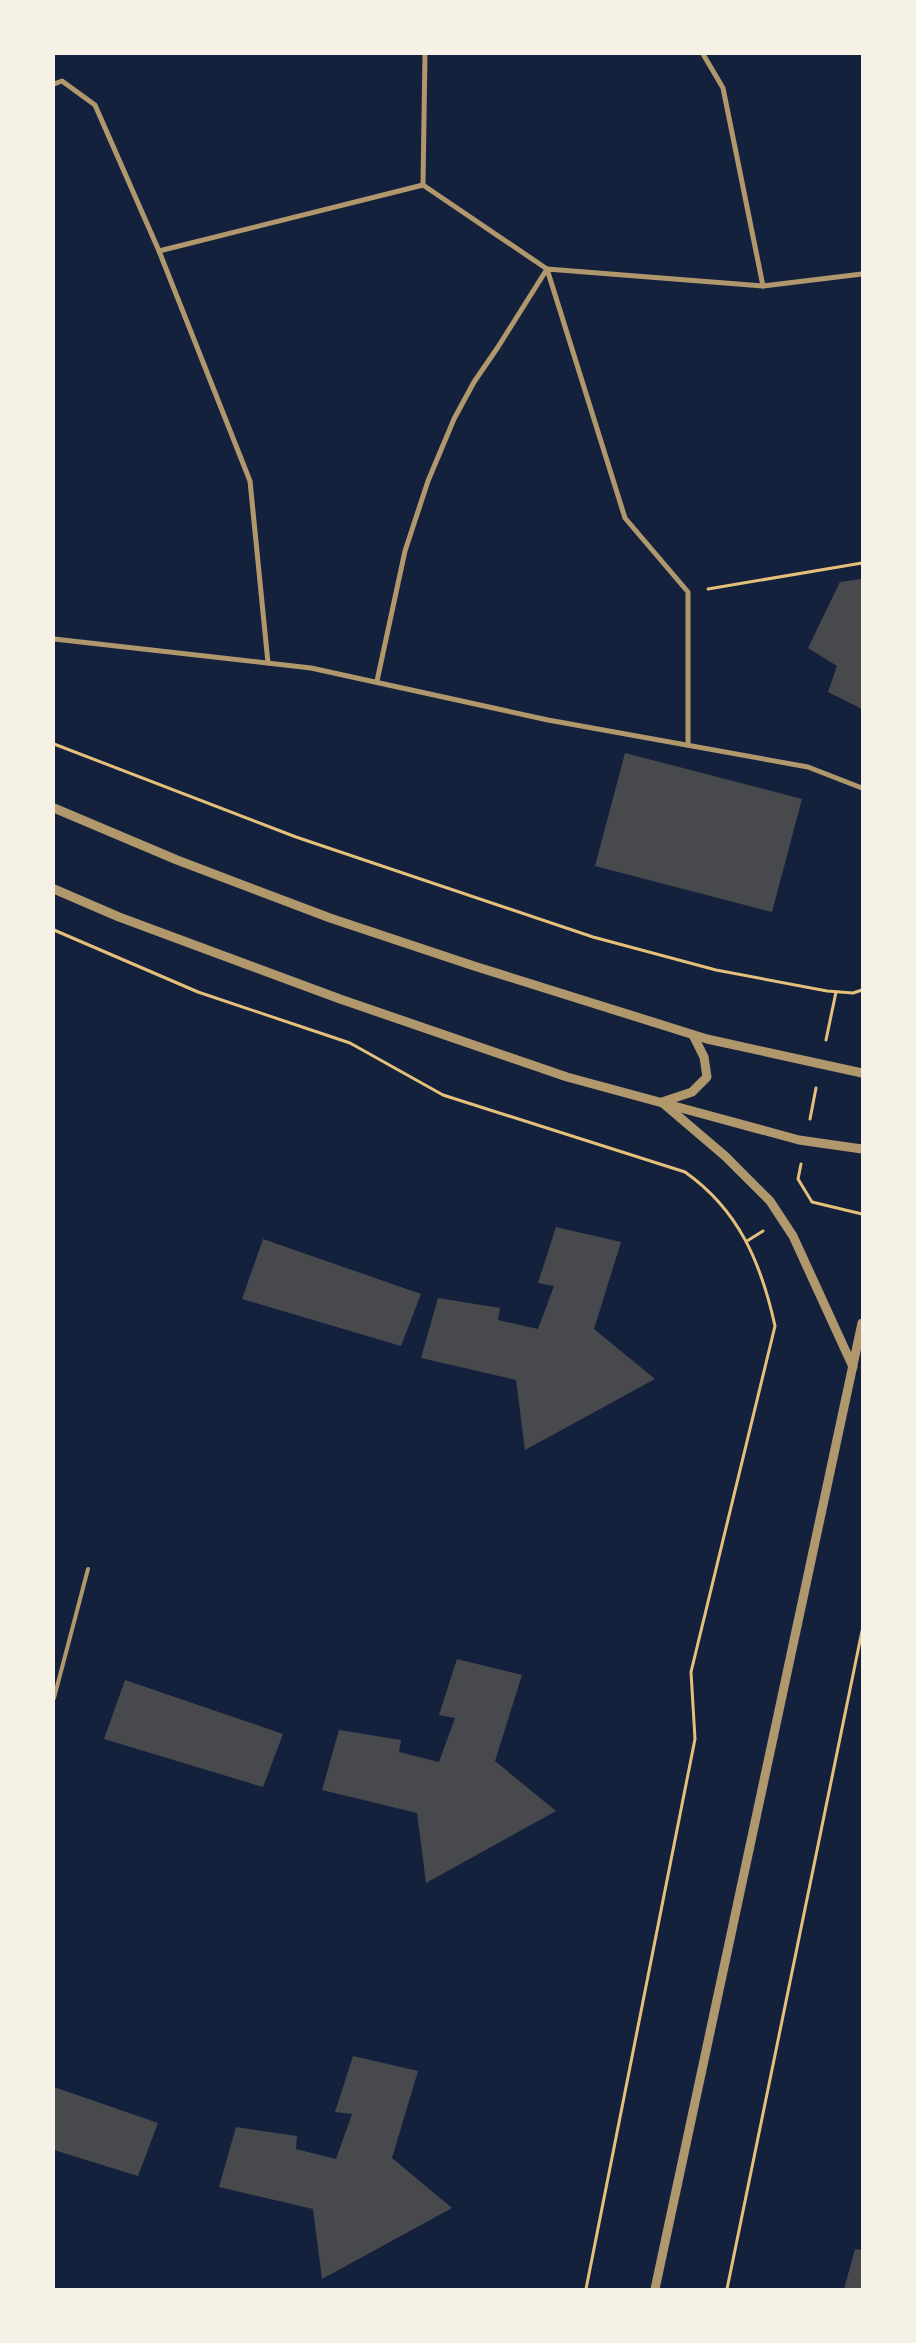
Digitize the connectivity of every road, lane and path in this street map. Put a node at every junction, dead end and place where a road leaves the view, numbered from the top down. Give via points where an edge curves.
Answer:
1 (425, 54) edge
2 (704, 54) edge
3 (54, 84) edge
4 (422, 185) junction
5 (159, 251) junction
6 (547, 269) junction
7 (862, 274) edge
8 (763, 286) junction
9 (862, 563) edge
10 (688, 592) junction
11 (54, 639) edge
12 (268, 663) junction
13 (377, 682) junction
14 (54, 744) edge
15 (688, 745) junction
16 (862, 788) edge
17 (54, 808) edge
18 (54, 889) edge
19 (54, 930) edge
20 (862, 990) edge
21 (836, 992) junction
22 (693, 1035) junction
23 (821, 1064) junction
24 (862, 1073) edge
25 (662, 1102) junction
26 (806, 1140) junction
27 (862, 1149) edge
28 (862, 1214) edge
29 (862, 1324) edge
30 (862, 1355) edge
31 (853, 1367) junction
32 (88, 1569) dead end
33 (862, 1631) edge
34 (54, 1698) edge
35 (586, 2289) edge
36 (655, 2289) edge
37 (727, 2289) edge

1 - 4 street
2 - 8 street via 723,88
3 - 5 street via 62,81 95,105
4 - 5 street
4 - 6 street
5 - 12 street via 250,481
6 - 8 street
6 - 10 street via 625,518
6 - 13 street via 474,382 454,419 428,481 405,550
7 - 8 street
9 - 10 path
10 - 15 street
11 - 12 street
12 - 13 street
13 - 15 street via 548,720
14 - 21 path via 296,837 593,938 716,970
15 - 16 street via 808,767
17 - 22 street via 177,860 330,918
18 - 25 street via 119,917 340,1000 567,1077
19 - 35 path via 198,992 350,1043 443,1095 685,1172 706,1186 727,1211 747,1242 766,1286 775,1326 691,1672 695,1739
20 - 21 path via 853,994
21 - 23 path
22 - 23 street
22 - 25 street via 704,1057 707,1077 692,1092
23 - 24 street
23 - 26 path
25 - 26 street
25 - 31 street via 770,1200 793,1236
26 - 27 street
26 - 28 path via 798,1180 812,1202
29 - 31 street
30 - 31 street
31 - 36 street
32 - 34 lane
33 - 37 path

